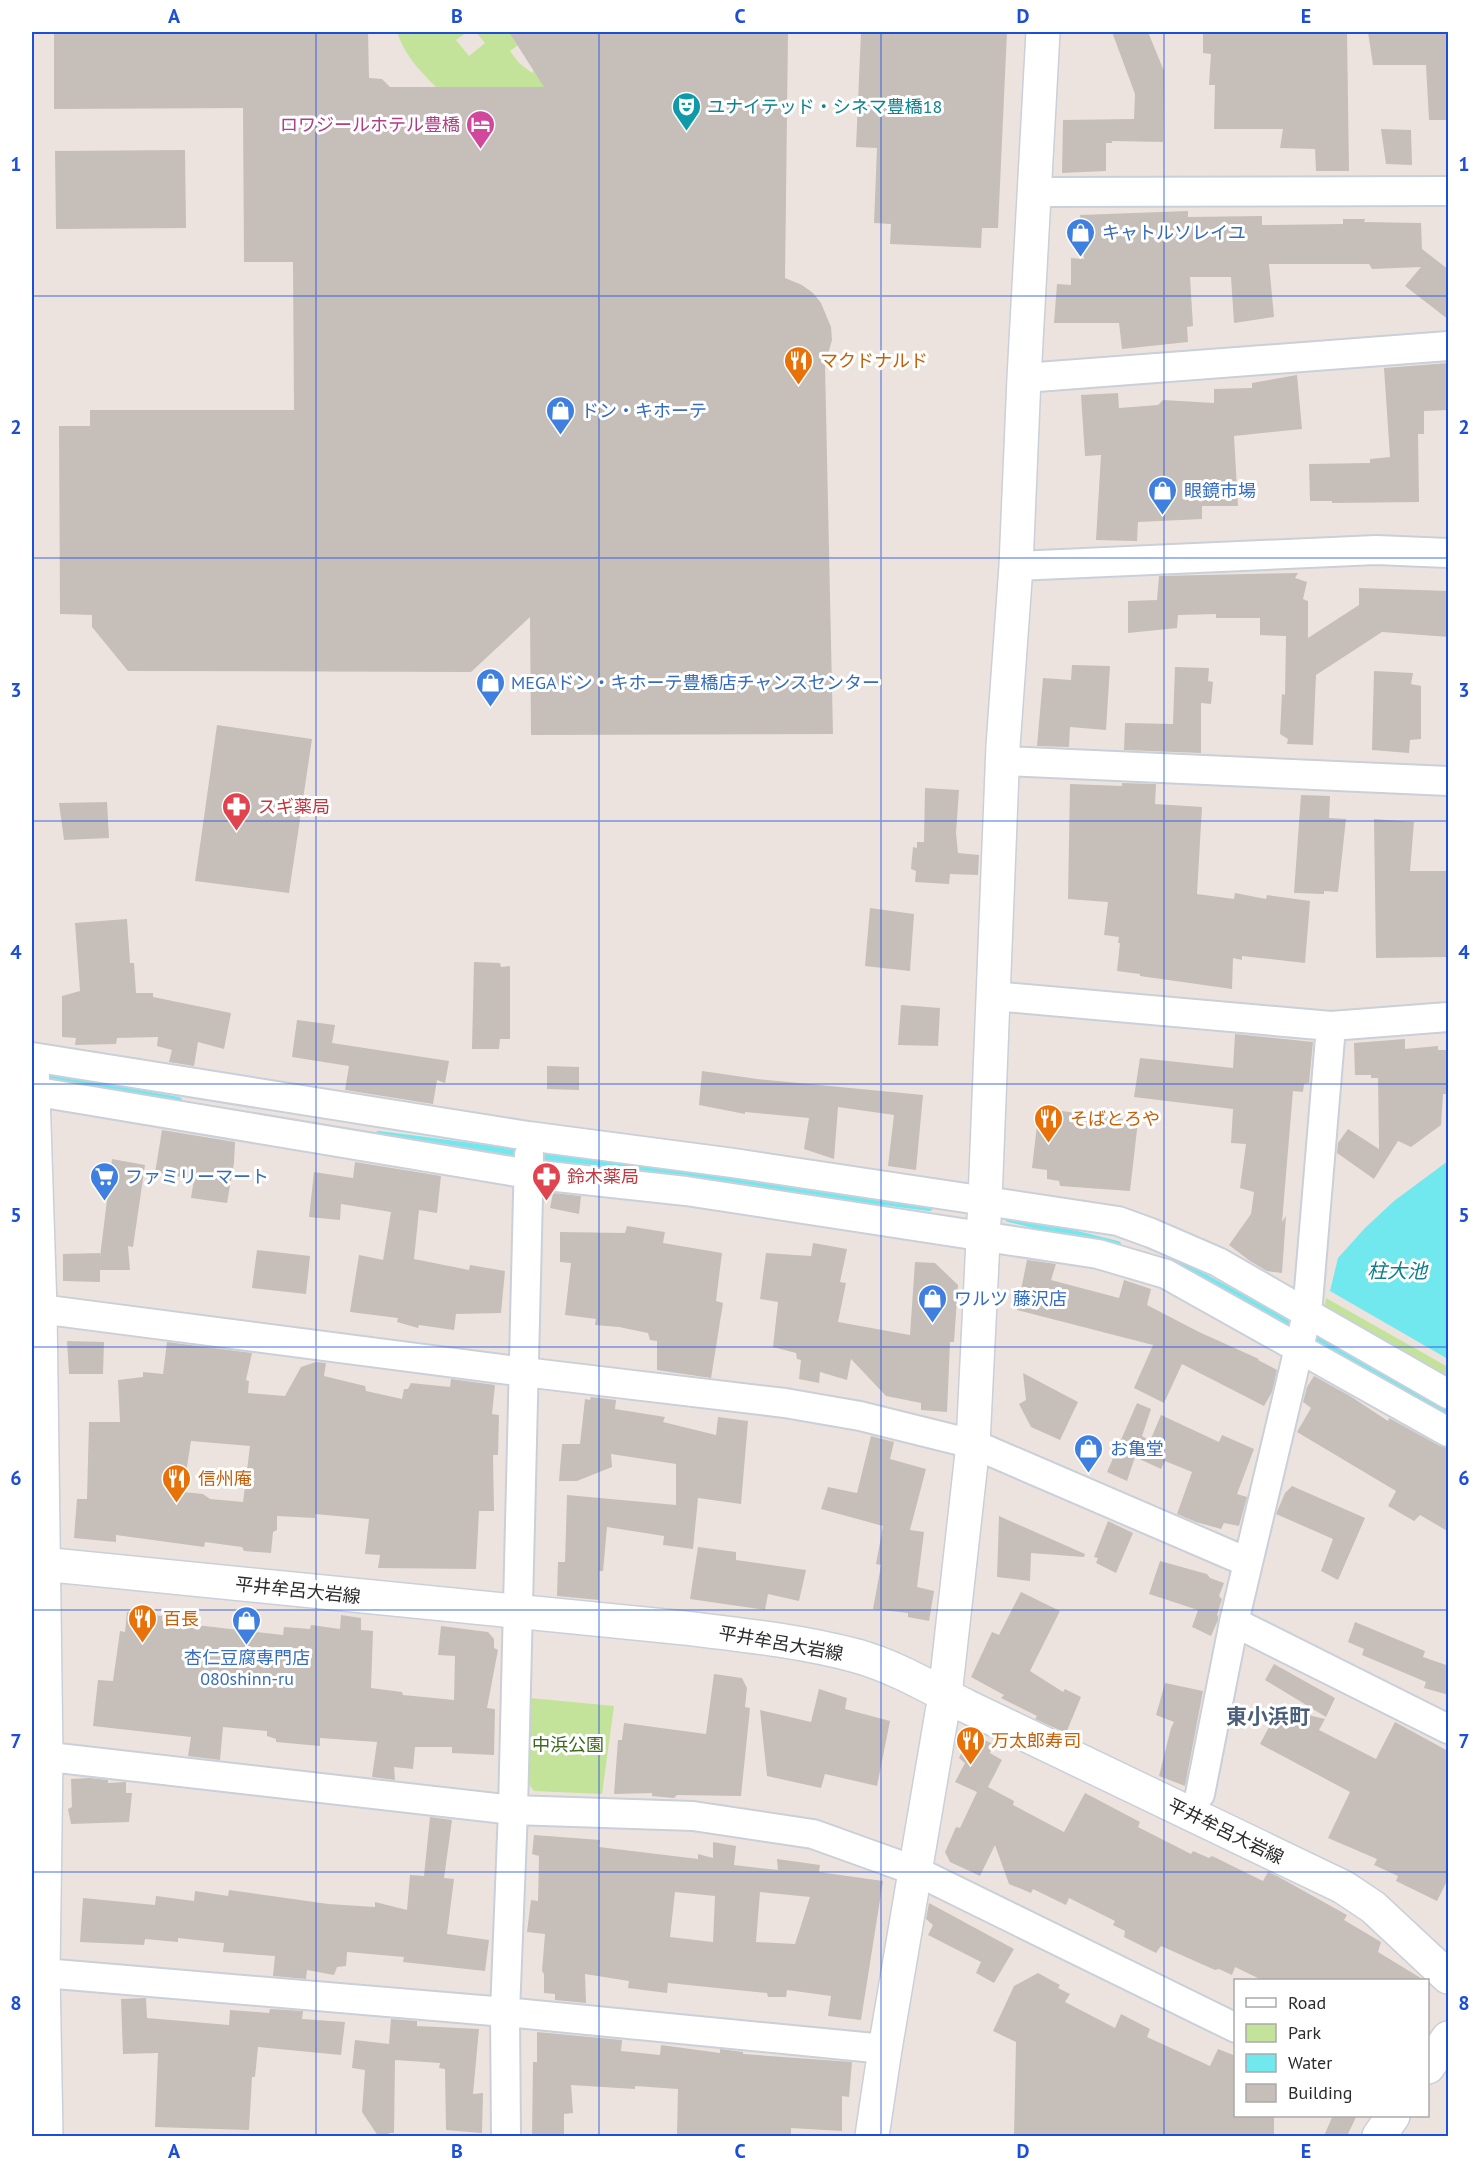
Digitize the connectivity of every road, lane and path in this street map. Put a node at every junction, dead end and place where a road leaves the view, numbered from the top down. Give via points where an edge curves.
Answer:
1 (1043, 32) edge
2 (1449, 191) edge
3 (1034, 192) junction
4 (1449, 346) edge
5 (1024, 378) junction
6 (1449, 553) edge
7 (1016, 566) junction
8 (1003, 761) junction
9 (1449, 781) edge
10 (993, 996) junction
11 (1449, 1017) edge
12 (1331, 1026) junction
13 (32, 1057) edge
14 (32, 1082) edge
15 (528, 1136) junction
16 (529, 1174) junction
17 (985, 1200) junction
18 (984, 1235) junction
19 (40, 1309) junction
20 (1307, 1314) junction
21 (1299, 1349) junction
22 (524, 1372) junction
23 (1449, 1394) edge
24 (1449, 1432) edge
25 (973, 1444) junction
26 (1247, 1562) junction
27 (37, 1563) edge
28 (517, 1613) junction
29 (1234, 1622) junction
30 (945, 1695) junction
31 (1449, 1729) edge
32 (39, 1756) edge
33 (1200, 1794) dead end
34 (513, 1810) junction
35 (916, 1871) junction
36 (37, 1972) edge
37 (1449, 1977) edge
38 (505, 2012) junction
39 (1234, 2027) edge
40 (1449, 2038) edge
41 (885, 2049) junction
42 (1429, 2066) edge
43 (1392, 2117) edge
44 (46, 2136) edge
45 (506, 2136) edge
46 (872, 2136) edge
47 (1379, 2136) edge

1 - 3 street
2 - 3 street
3 - 5 street
4 - 5 street
5 - 7 street
6 - 7 street via 1376,550
7 - 8 street
8 - 9 street
8 - 10 street
10 - 12 street
10 - 17 street
11 - 12 street
12 - 20 street
13 - 15 street
14 - 16 street
14 - 19 street
15 - 16 street
15 - 17 street
16 - 18 street via 686,1191
16 - 22 street
17 - 18 street
17 - 20 street via 1118,1221 1218,1262
18 - 21 street via 1098,1254 1166,1274
18 - 25 street
19 - 22 street
19 - 27 street
20 - 21 street
20 - 23 street
21 - 24 street
21 - 26 street
22 - 25 street via 785,1403 860,1416
22 - 28 street
25 - 26 street
25 - 30 street
26 - 29 street
27 - 28 street, 平井牟呂大岩線
27 - 32 street
28 - 30 street, 平井牟呂大岩線 via 776,1639 859,1657
28 - 34 street
29 - 31 street
29 - 33 street
30 - 35 street
30 - 37 street, 平井牟呂大岩線 via 1343,1887 1382,1915
32 - 34 street
32 - 36 street
34 - 35 street via 693,1816 813,1834
34 - 38 street
35 - 39 street
35 - 41 street
36 - 38 street
36 - 44 street
38 - 41 street
38 - 45 street
40 - 42 street
41 - 46 street
43 - 47 street

